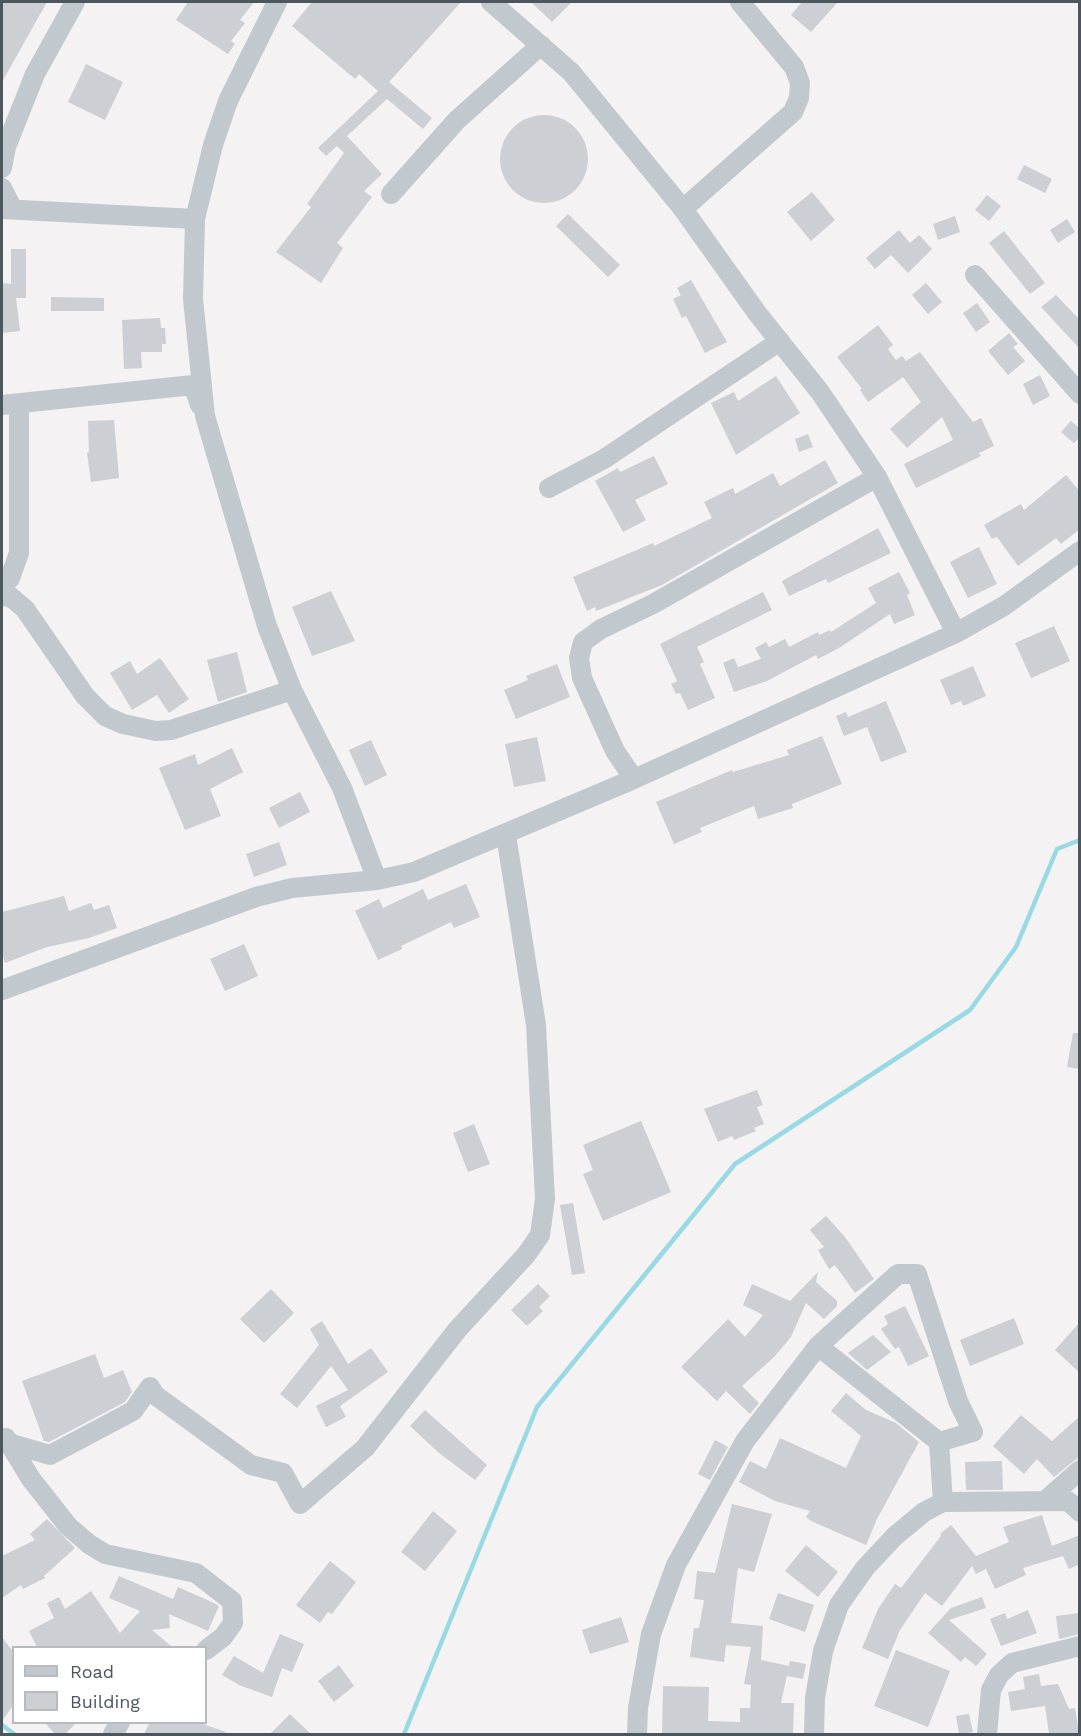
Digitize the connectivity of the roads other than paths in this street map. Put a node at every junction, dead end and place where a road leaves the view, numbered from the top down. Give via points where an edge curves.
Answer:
1 (75, 2) edge
2 (277, 2) edge
3 (491, 2) edge
4 (740, 2) edge
5 (541, 45) junction
6 (2, 168) edge
7 (2, 188) edge
8 (391, 194) dead end
9 (7, 208) edge
10 (683, 209) junction
11 (195, 219) junction
12 (975, 275) dead end
13 (780, 341) junction
14 (200, 365) junction
15 (193, 385) junction
16 (1080, 394) edge
17 (10, 405) edge
18 (205, 416) junction
19 (877, 477) junction
20 (549, 488) dead end
21 (1080, 550) edge
22 (2, 587) edge
23 (2, 596) edge
24 (956, 633) junction
25 (292, 690) junction
26 (634, 779) junction
27 (506, 835) junction
28 (377, 880) junction
29 (2, 990) edge
30 (818, 1346) junction
31 (4, 1439) edge
32 (939, 1442) junction
33 (51, 1455) junction
34 (1080, 1470) edge
35 (31, 1479) junction
36 (1046, 1500) junction
37 (943, 1502) junction
38 (1080, 1512) edge
39 (1080, 1646) edge
40 (207, 1649) edge
41 (637, 1734) edge
42 (814, 1734) edge
43 (987, 1734) edge

1 - 6 street via 35,74 6,147
2 - 11 street via 228,101
3 - 5 street
4 - 10 street via 794,67 800,83 799,98 793,112
5 - 8 street via 457,120
5 - 10 street via 571,72
7 - 9 street
9 - 11 street
10 - 13 street
11 - 14 street via 193,299
12 - 16 street
13 - 19 street
13 - 20 street via 604,459
14 - 15 street via 192,366 197,379
14 - 18 street
15 - 17 street
15 - 18 street
17 - 22 street via 19,553 10,578
18 - 25 street via 267,626
19 - 24 street
19 - 26 street via 583,642 579,658 582,678 615,751
21 - 24 street via 1004,606
23 - 25 street via 11,597 26,609 85,696 105,716 123,724 171,730
24 - 26 street
25 - 28 street via 342,788
26 - 27 street
27 - 28 street via 414,872
27 - 33 street via 536,1025 545,1199 540,1234 526,1255 458,1330 365,1448 300,1504 283,1473 251,1465 155,1395 150,1387 133,1411
28 - 29 street via 292,888 256,897
30 - 32 street
30 - 32 street via 898,1274 917,1274 958,1401 973,1432
30 - 41 street via 745,1441 676,1565 651,1634
31 - 33 street
31 - 35 street
32 - 37 street
33 - 35 street
34 - 36 street
35 - 40 street via 68,1526 105,1554 196,1573 232,1601 233,1623
36 - 37 street
36 - 38 street via 1068,1501
37 - 42 street via 895,1536 865,1568 839,1605 824,1651 815,1698
39 - 43 street via 1012,1663 999,1675 991,1690

